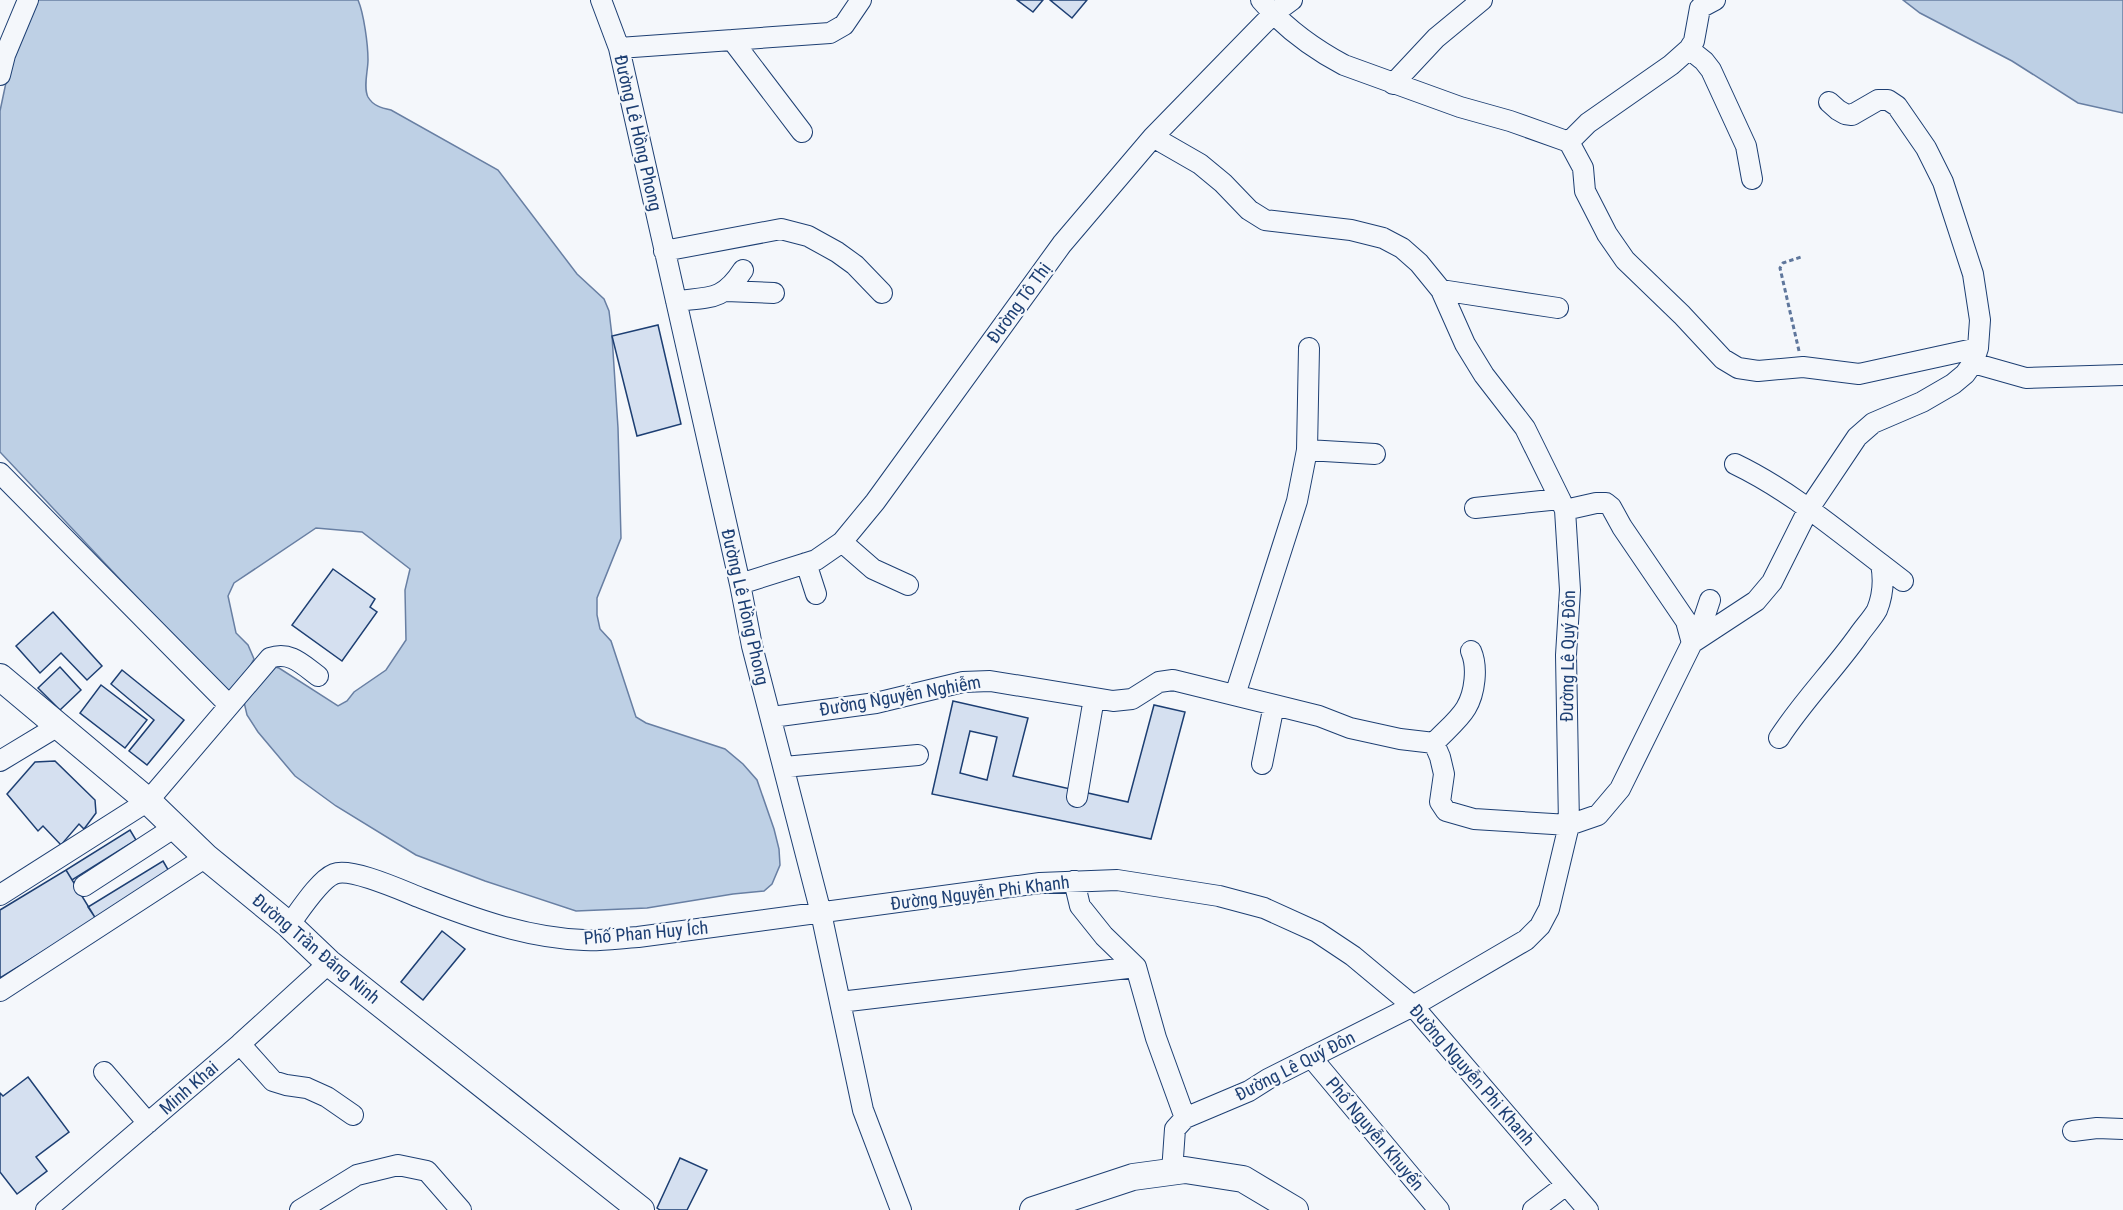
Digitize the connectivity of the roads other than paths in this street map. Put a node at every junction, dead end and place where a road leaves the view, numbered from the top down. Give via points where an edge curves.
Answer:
1 (28, 0) edge
2 (601, 0) edge
3 (861, 0) edge
4 (1292, 0) edge
5 (1482, 0) edge
6 (1704, 3) edge
7 (1267, 7) edge
8 (732, 40) junction
9 (619, 48) junction
10 (1689, 49) junction
11 (0, 75) edge
12 (1393, 84) junction
13 (1829, 102) dead end
14 (802, 132) dead end
15 (1153, 137) junction
16 (1569, 142) junction
17 (1752, 179) dead end
18 (664, 250) junction
19 (743, 270) dead end
20 (1441, 290) junction
21 (726, 291) junction
22 (774, 293) dead end
23 (882, 293) dead end
24 (676, 301) junction
25 (1558, 308) dead end
26 (1309, 348) dead end
27 (1975, 355) junction
28 (2123, 375) edge
29 (1307, 450) junction
30 (1375, 453) dead end
31 (1735, 464) dead end
32 (0, 473) edge
33 (1562, 505) junction
34 (1476, 508) dead end
35 (1808, 510) junction
36 (842, 542) junction
37 (806, 563) junction
38 (1881, 564) junction
39 (1903, 581) dead end
40 (740, 584) junction
41 (908, 585) dead end
42 (816, 594) dead end
43 (1710, 600) dead end
44 (1695, 641) junction
45 (1471, 651) dead end
46 (318, 676) dead end
47 (0, 677) edge
48 (1235, 695) junction
49 (1094, 698) junction
50 (229, 705) junction
51 (1274, 705) junction
52 (772, 717) junction
53 (58, 726) junction
54 (1779, 738) dead end
55 (1434, 743) junction
56 (918, 755) dead end
57 (0, 761) edge
58 (1262, 764) dead end
59 (784, 767) junction
60 (1077, 797) dead end
61 (148, 801) junction
62 (1569, 825) junction
63 (175, 827) junction
64 (206, 857) junction
65 (1074, 881) junction
66 (84, 886) dead end
67 (0, 895) edge
68 (821, 913) junction
69 (289, 925) junction
70 (329, 963) junction
71 (1136, 967) junction
72 (0, 991) edge
73 (840, 1002) junction
74 (1413, 1006) junction
75 (240, 1044) junction
76 (1311, 1057) junction
77 (104, 1072) dead end
78 (353, 1115) dead end
79 (1185, 1118) junction
80 (148, 1123) junction
81 (2123, 1129) edge
82 (2073, 1131) dead end
83 (1172, 1172) junction
84 (1566, 1185) junction
85 (46, 1210) edge
86 (300, 1210) edge
87 (461, 1210) edge
88 (641, 1210) edge
89 (901, 1210) edge
90 (1033, 1210) edge
91 (1295, 1210) edge
92 (1439, 1210) edge
93 (1533, 1210) edge
94 (1588, 1210) edge

1 - 11 street
2 - 9 street, Đường Lê Hồng Phong
3 - 8 street via 844,25 830,33
4 - 7 street, Đường Tô Thị
5 - 12 street via 1436,38
6 - 10 street
7 - 12 street via 1326,55
7 - 15 street, Đường Tô Thị
8 - 9 street
8 - 14 street
9 - 18 street, Đường Lê Hồng Phong
10 - 16 street via 1588,123
10 - 17 street via 1711,70 1746,146
12 - 16 street
13 - 27 street via 1852,115 1878,100 1888,100 1926,148 1943,182 1973,274 1980,320
15 - 20 street, Đường Lê Quý Đôn via 1200,164 1265,220 1351,230 1383,238 1419,263
15 - 36 street, Đường Tô Thị via 1062,244
16 - 27 street via 1583,168 1585,191 1625,260 1724,359 1738,368 1758,372 1803,367 1859,374
18 - 23 street via 781,229 808,236 837,252
18 - 24 street, Đường Lê Hồng Phong
19 - 21 street
20 - 25 street
20 - 33 street, Đường Lê Quý Đôn via 1465,344 1525,428
21 - 22 street
21 - 24 street
24 - 40 street, Đường Lê Hồng Phong
26 - 29 street
27 - 28 street via 2026,378
27 - 35 street via 1965,374 1953,384 1864,429
29 - 30 street
29 - 48 street via 1297,501
31 - 35 street via 1766,479
32 - 50 street
33 - 34 street
33 - 44 street via 1596,503 1611,507
33 - 62 street, Đường Lê Quý Đôn via 1570,590 1566,655
35 - 38 street
35 - 44 street via 1772,582 1756,601
36 - 37 street, Đường Tô Thị
36 - 41 street via 873,569
37 - 40 street, Đường Tô Thị
37 - 42 street
38 - 39 street
38 - 54 street via 1882,591 1876,611
40 - 52 street, Đường Lê Hồng Phong
43 - 44 street
44 - 62 street via 1620,789 1598,815
45 - 55 street via 1473,688 1466,708
46 - 50 street via 297,660 280,654 270,658
47 - 53 main road, Đường Trần Đăng Ninh
48 - 49 street, Đường Nguyễn Nghiễm via 1173,680 1159,682 1132,699
48 - 51 street, Đường Nguyễn Nghiễm
49 - 52 street, Đường Nguyễn Nghiễm via 990,681 963,682 876,703
49 - 60 street
50 - 61 street
51 - 55 street, Đường Nguyễn Nghiễm via 1350,728
51 - 58 street
52 - 59 street, Đường Lê Hồng Phong
53 - 57 street
53 - 61 main road, Đường Trần Đăng Ninh
55 - 62 street via 1444,774 1440,802 1446,811 1474,819
56 - 59 street
59 - 68 street, Đường Lê Hồng Phong
61 - 63 main road, Đường Trần Đăng Ninh
61 - 67 street
62 - 74 street, Đường Lê Quý Đôn via 1549,909 1540,926 1526,940
63 - 64 main road, Đường Trần Đăng Ninh
63 - 66 street
64 - 69 main road, Đường Trần Đăng Ninh
64 - 72 street
65 - 68 street, Đường Nguyễn Phi Khanh
65 - 71 street via 1080,906
65 - 74 street, Đường Nguyễn Phi Khanh via 1117,880 1219,896 1264,908 1317,932
68 - 69 street, Phố Phan Huy Ích via 638,937 584,940 476,920 346,872 324,881
68 - 73 street, Đường Lê Hồng Phong
69 - 70 main road, Đường Trần Đăng Ninh
70 - 75 street, Minh Khai
70 - 88 main road, Đường Trần Đăng Ninh
71 - 73 street
71 - 79 street
73 - 89 street, Đường Lê Hồng Phong via 863,1110
74 - 76 street, Đường Lê Quý Đôn
74 - 84 street, Đường Nguyễn Phi Khanh
75 - 78 street via 273,1081 307,1088
75 - 80 street, Minh Khai
76 - 79 street, Đường Lê Quý Đôn via 1249,1091
76 - 92 street, Phố Nguyễn Khuyến
77 - 80 street
79 - 83 street via 1175,1129
80 - 85 street, Minh Khai
81 - 82 street
83 - 90 main road via 1133,1177
83 - 91 main road via 1185,1170 1243,1179
84 - 93 street
84 - 94 street, Đường Nguyễn Phi Khanh
86 - 87 street via 357,1175 398,1165 427,1171

